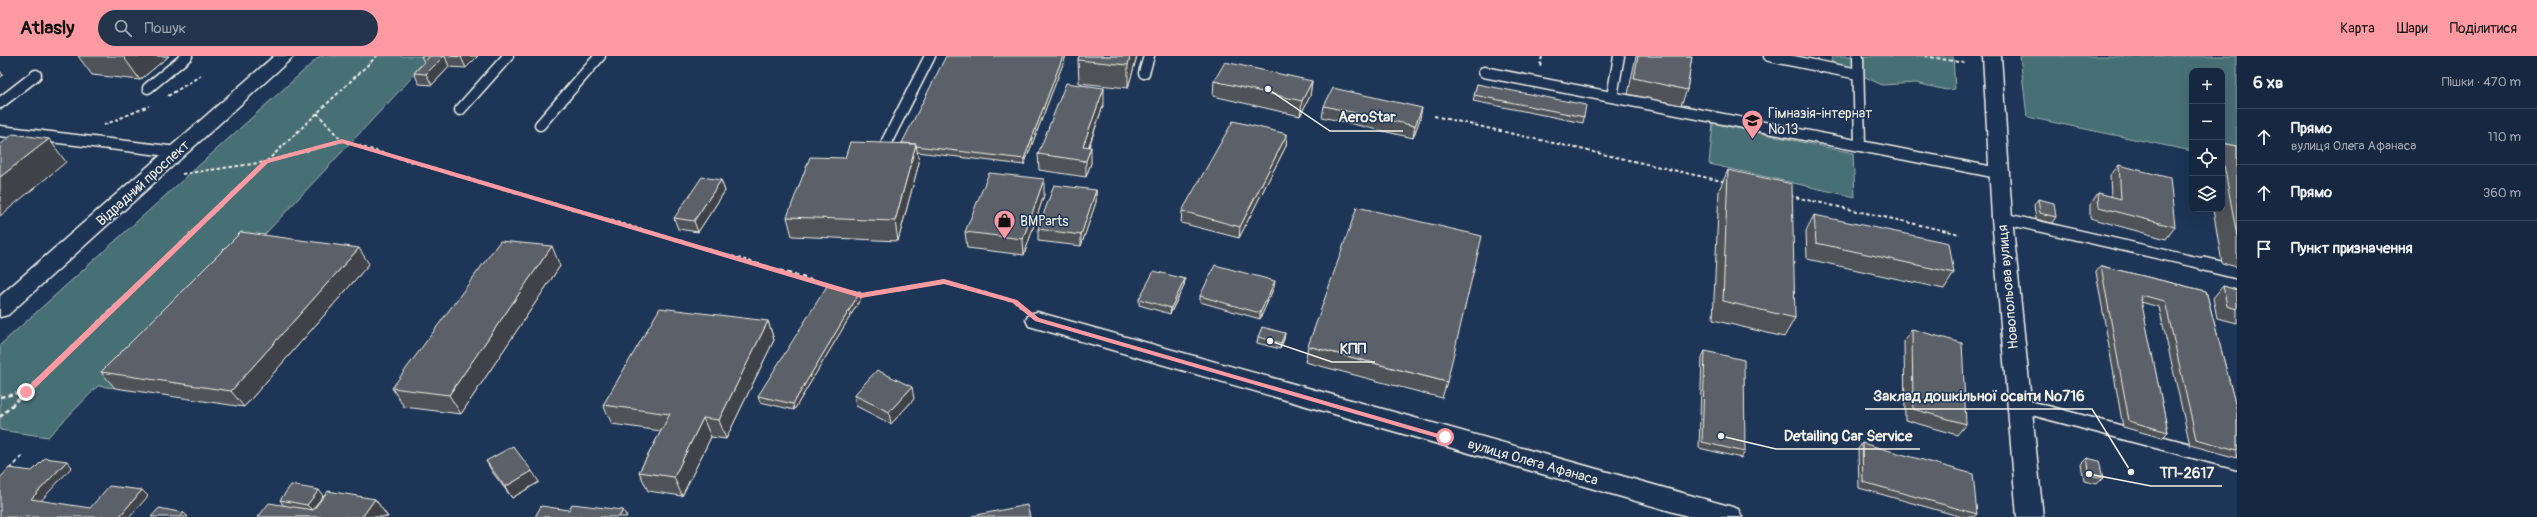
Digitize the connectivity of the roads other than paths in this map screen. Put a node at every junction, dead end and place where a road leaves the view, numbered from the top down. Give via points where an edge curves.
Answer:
1 (187, 56) edge
2 (285, 56) edge
3 (508, 56) edge
4 (600, 56) edge
5 (930, 56) edge
6 (1149, 56) edge
7 (1619, 56) edge
8 (1769, 56) edge
9 (1858, 56) edge
10 (1992, 56) edge
11 (1484, 72) dead end
12 (1144, 73) dead end
13 (1858, 74) junction
14 (36, 75) dead end
15 (148, 88) dead end
16 (1612, 97) junction
17 (0, 103) edge
18 (460, 110) dead end
19 (540, 125) dead end
20 (0, 131) edge
21 (43, 136) junction
22 (887, 141) dead end
23 (1860, 145) junction
24 (30, 146) edge
25 (177, 152) junction
26 (1998, 173) junction
27 (2002, 218) junction
28 (2237, 272) edge
29 (0, 309) edge
30 (1037, 320) road end
31 (2019, 405) junction
32 (2237, 463) edge
33 (1729, 517) edge
34 (2030, 517) edge

1 - 15 lane
2 - 25 street, Відрадний проспект
3 - 18 lane
4 - 19 lane
5 - 22 lane
6 - 12 lane
7 - 16 lane
8 - 13 lane
9 - 13 lane
10 - 26 street, Новопольова вулиця
11 - 16 lane
13 - 23 lane
14 - 17 lane
16 - 23 lane
20 - 21 lane
21 - 24 lane
21 - 25 lane
23 - 26 lane
25 - 29 street, Відрадний проспект
26 - 27 street, Новопольова вулиця
27 - 28 lane
27 - 31 street, Новопольова вулиця
30 - 33 street, вулиця Олега Афанаса
31 - 32 lane
31 - 34 street, Новопольова вулиця

